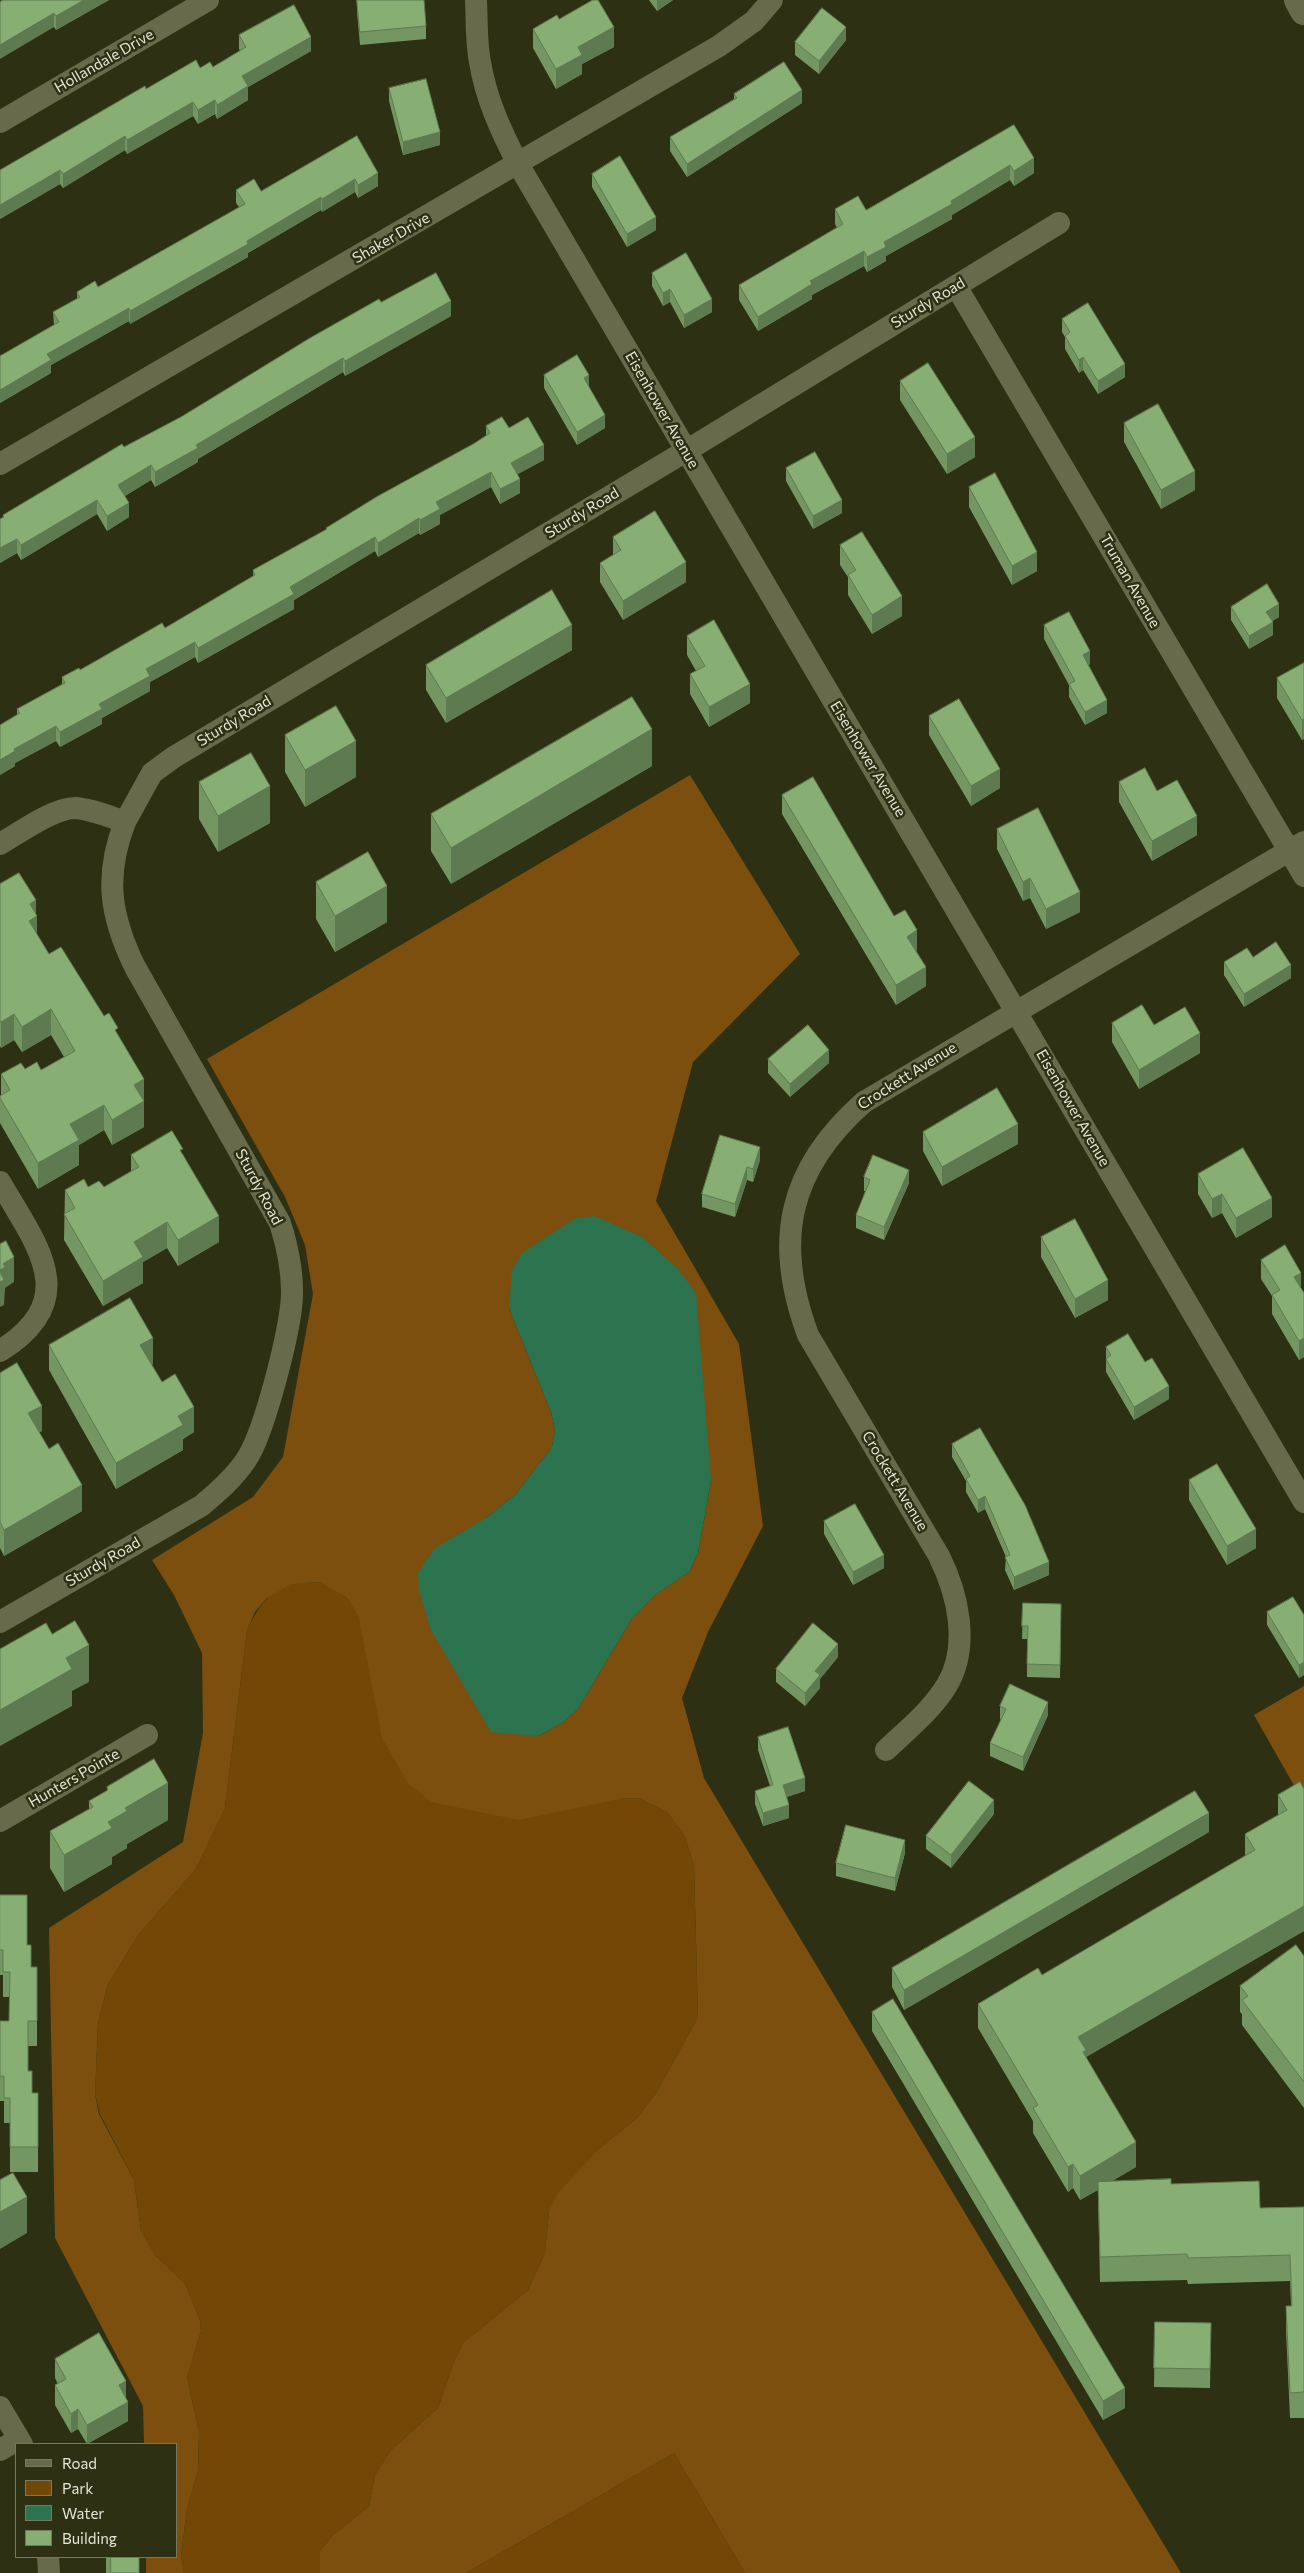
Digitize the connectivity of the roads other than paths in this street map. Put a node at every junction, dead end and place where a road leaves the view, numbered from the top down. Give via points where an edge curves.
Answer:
1 (208, 0) edge
2 (476, 0) edge
3 (772, 0) edge
4 (1298, 0) edge
5 (1304, 11) edge
6 (0, 122) edge
7 (518, 164) junction
8 (1059, 223) dead end
9 (956, 286) junction
10 (686, 451) junction
11 (0, 464) edge
12 (125, 822) junction
13 (0, 844) edge
14 (1296, 846) edge
15 (1304, 876) edge
16 (1016, 1010) junction
17 (0, 1182) edge
18 (0, 1351) edge
19 (1304, 1502) edge
20 (0, 1622) edge
21 (147, 1735) dead end
22 (886, 1750) dead end
23 (0, 1821) edge
24 (0, 2407) edge
25 (14, 2445) edge
26 (48, 2558) edge
27 (48, 2573) edge

1 - 6 street, Hollandale Drive
2 - 7 street, Eisenhower Avenue via 479,61 487,94
3 - 7 street, Shaker Drive via 754,21 719,46
4 - 5 street
7 - 10 street, Eisenhower Avenue
7 - 11 street, Shaker Drive
8 - 9 street, Sturdy Road
9 - 10 street, Sturdy Road
9 - 14 street, Truman Avenue
10 - 12 street, Sturdy Road via 174,757 152,773
10 - 16 street, Eisenhower Avenue
12 - 13 street via 96,811 74,808 51,815
12 - 20 street, Sturdy Road via 116,845 112,874 113,906 120,937 280,1223 290,1256 292,1292 289,1326 261,1428 248,1458 226,1484 201,1506
14 - 15 street, Truman Avenue
14 - 16 street, Crockett Avenue
16 - 19 street, Eisenhower Avenue
16 - 22 street, Crockett Avenue via 864,1102 839,1123 819,1149 795,1204 789,1252 791,1276 808,1336 939,1556 956,1600 960,1628 957,1655 947,1686 922,1716
17 - 18 street via 40,1252 47,1285 37,1319 27,1332
21 - 23 street, Hunters Pointe
24 - 25 street
26 - 27 street

